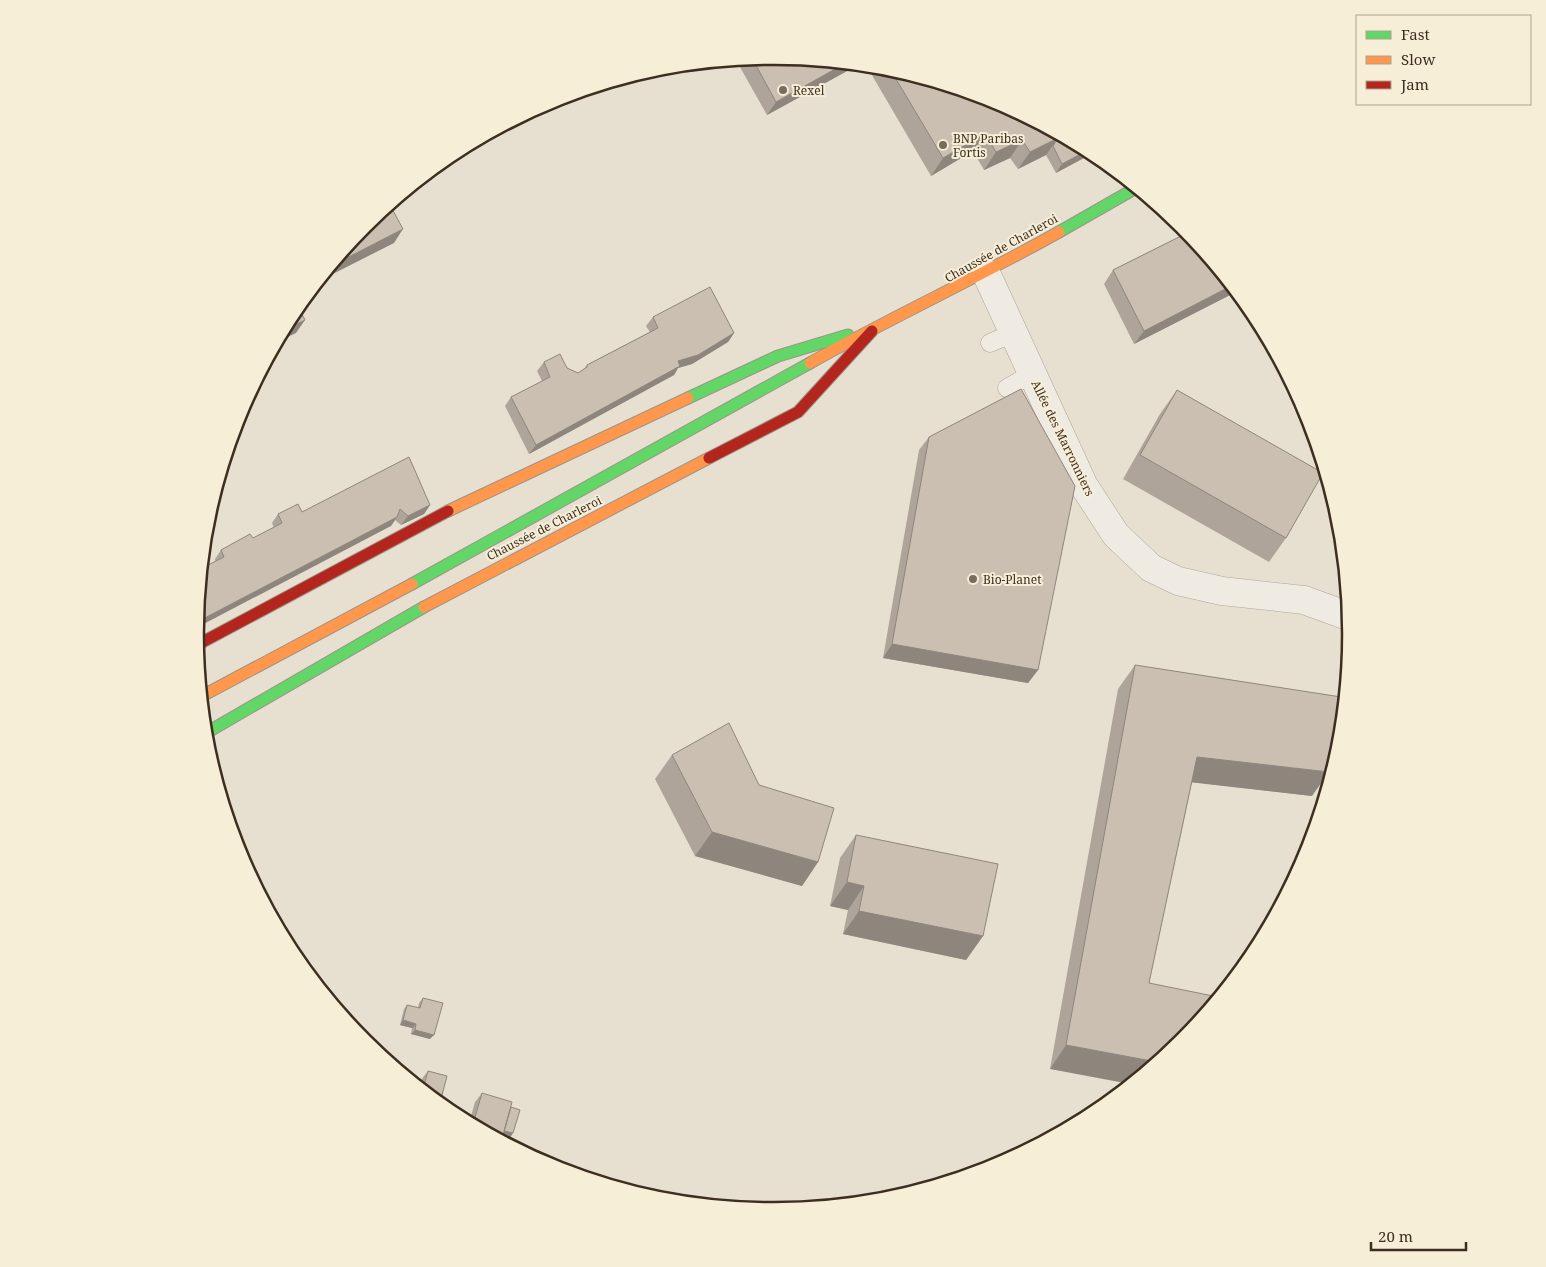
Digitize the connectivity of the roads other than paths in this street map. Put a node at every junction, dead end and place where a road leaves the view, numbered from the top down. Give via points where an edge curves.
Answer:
1 (1130, 191) edge
2 (986, 273) junction
3 (876, 326) junction
4 (1032, 374) junction
5 (1007, 388) dead end
6 (1341, 613) edge
7 (204, 641) edge
8 (208, 693) edge
9 (213, 729) edge

1 - 2 street, Chaussée de Charleroi
2 - 3 street, Chaussée de Charleroi
2 - 4 street, Allée des Marronniers via 1001,338
3 - 7 street, Chaussée de Charleroi via 778,356 448,511
3 - 8 street, Chaussée de Charleroi via 428,575
3 - 9 street, Chaussée de Charleroi via 798,412 425,606
4 - 5 lane
4 - 6 street, Allée des Marronniers via 1084,486 1116,535 1152,568 1178,581 1222,591 1304,600

